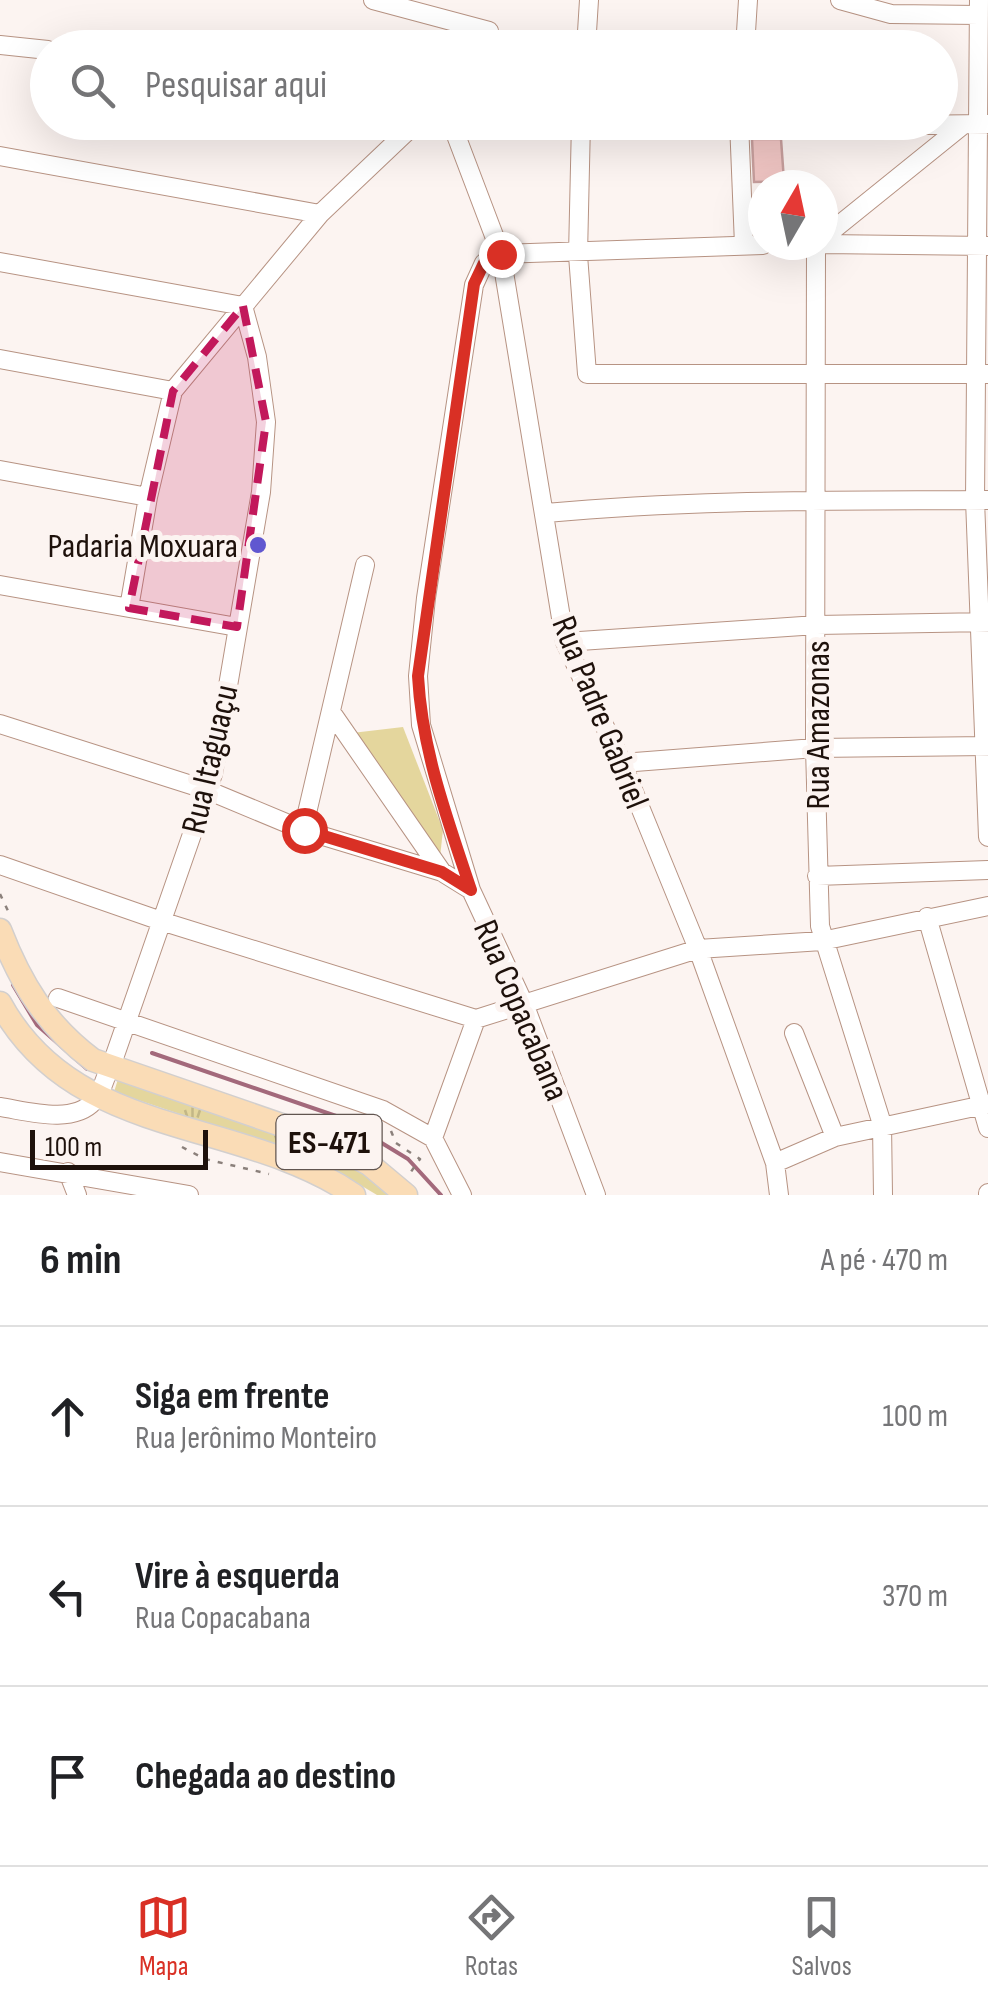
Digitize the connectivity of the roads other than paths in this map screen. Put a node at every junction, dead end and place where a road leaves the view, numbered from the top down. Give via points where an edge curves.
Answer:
1 (373, 0) edge
2 (588, 0) edge
3 (748, 0) edge
4 (849, 1) edge
5 (979, 7) edge
6 (485, 30) edge
7 (587, 30) edge
8 (746, 30) edge
9 (0, 45) edge
10 (30, 48) edge
11 (976, 125) edge
12 (398, 140) edge
13 (452, 140) edge
14 (581, 140) edge
15 (741, 140) edge
16 (956, 140) edge
17 (0, 156) edge
18 (748, 202) edge
19 (320, 214) junction
20 (838, 229) edge
21 (838, 242) edge
22 (748, 245) edge
23 (981, 246) edge
24 (501, 254) junction
25 (578, 255) junction
26 (820, 260) edge
27 (0, 262) edge
28 (473, 294) junction
29 (509, 300) junction
30 (243, 306) junction
31 (0, 359) edge
32 (816, 374) junction
33 (981, 374) edge
34 (173, 391) junction
35 (0, 470) edge
36 (148, 497) junction
37 (814, 498) junction
38 (982, 500) edge
39 (546, 513) junction
40 (365, 566) dead end
41 (0, 585) edge
42 (129, 608) junction
43 (984, 622) edge
44 (818, 625) junction
45 (237, 628) junction
46 (565, 642) junction
47 (334, 716) junction
48 (0, 724) edge
49 (986, 746) edge
50 (816, 748) junction
51 (622, 762) junction
52 (207, 790) junction
53 (304, 830) junction
54 (988, 837) edge
55 (0, 865) edge
56 (988, 870) edge
57 (442, 872) junction
58 (818, 876) junction
59 (471, 890) junction
60 (988, 906) edge
61 (927, 917) junction
62 (164, 922) junction
63 (8, 929) edge
64 (822, 940) junction
65 (698, 949) junction
66 (58, 998) dead end
67 (0, 1003) edge
68 (524, 1006) junction
69 (476, 1020) junction
70 (126, 1022) junction
71 (794, 1033) dead end
72 (108, 1067) junction
73 (97, 1098) junction
74 (986, 1104) edge
75 (0, 1107) edge
76 (882, 1124) junction
77 (988, 1128) edge
78 (836, 1137) junction
79 (434, 1138) junction
80 (0, 1162) edge
81 (775, 1163) junction
82 (68, 1172) junction
83 (409, 1184) edge
84 (78, 1195) edge
85 (189, 1195) edge
86 (354, 1195) edge
87 (462, 1195) edge
88 (596, 1195) edge
89 (779, 1195) edge
90 (883, 1195) edge

1 - 6 street
2 - 7 street
3 - 8 street
4 - 5 street via 891,14
5 - 11 street
9 - 10 street
11 - 23 street
12 - 19 street
13 - 24 street, Rua Padre Gabriel
14 - 25 street
15 - 18 street
16 - 20 street
17 - 19 street
19 - 30 street
21 - 23 street
22 - 25 street
23 - 33 street
24 - 25 street
24 - 28 street, Rua Copacabana via 484,263
24 - 29 street, Rua Padre Gabriel
25 - 32 street via 583,370 592,377
26 - 32 street, Rua Amazonas
27 - 30 street
28 - 29 street
28 - 59 street, Rua Copacabana via 418,676 433,775
29 - 39 street, Rua Padre Gabriel
30 - 34 street
30 - 45 street, Rua Itaguaçu via 266,422
31 - 34 street
32 - 33 street
32 - 37 street, Rua Amazonas
33 - 38 street
34 - 36 street
35 - 36 street
36 - 42 street
37 - 38 street
37 - 39 street
37 - 44 street, Rua Amazonas
38 - 43 street
39 - 46 street, Rua Padre Gabriel
40 - 47 street
41 - 42 street
42 - 45 street
43 - 44 street
43 - 49 street
44 - 46 street
44 - 50 street, Rua Amazonas
45 - 52 street, Rua Itaguaçu
46 - 51 street, Rua Padre Gabriel
47 - 53 street
47 - 57 street
48 - 52 street
49 - 50 street
49 - 54 street
50 - 51 street
50 - 58 street, Rua Amazonas
51 - 65 street, Rua Padre Gabriel
52 - 53 street
52 - 62 street, Rua Itaguaçu
53 - 57 street
55 - 62 street
56 - 58 street
57 - 59 street
58 - 64 street, Rua Amazonas
59 - 68 street, Rua Copacabana
60 - 61 street
61 - 64 street
61 - 74 street
62 - 69 street
62 - 70 street, Rua Itaguaçu
63 - 72 main road, ES-471 via 18,976 36,1005 64,1039
64 - 65 street
64 - 76 street, Rua Amazonas
65 - 68 street
65 - 81 street, Rua Padre Gabriel
66 - 70 street
67 - 73 main road, ES-471 via 42,1059
68 - 69 street
68 - 88 street, Rua Copacabana
69 - 79 street
70 - 72 street, Rua Itaguaçu
70 - 79 street via 383,1110
71 - 78 street
72 - 73 street, Rua Itaguaçu
72 - 83 main road, ES-471 via 325,1140
73 - 75 street via 82,1110 58,1115
73 - 86 main road, ES-471 via 290,1162
74 - 76 street
74 - 77 street
76 - 78 street
76 - 90 street, Rua Amazonas
78 - 81 street
79 - 87 street
80 - 82 street
81 - 89 street, Rua Padre Gabriel
82 - 84 street
82 - 85 street

